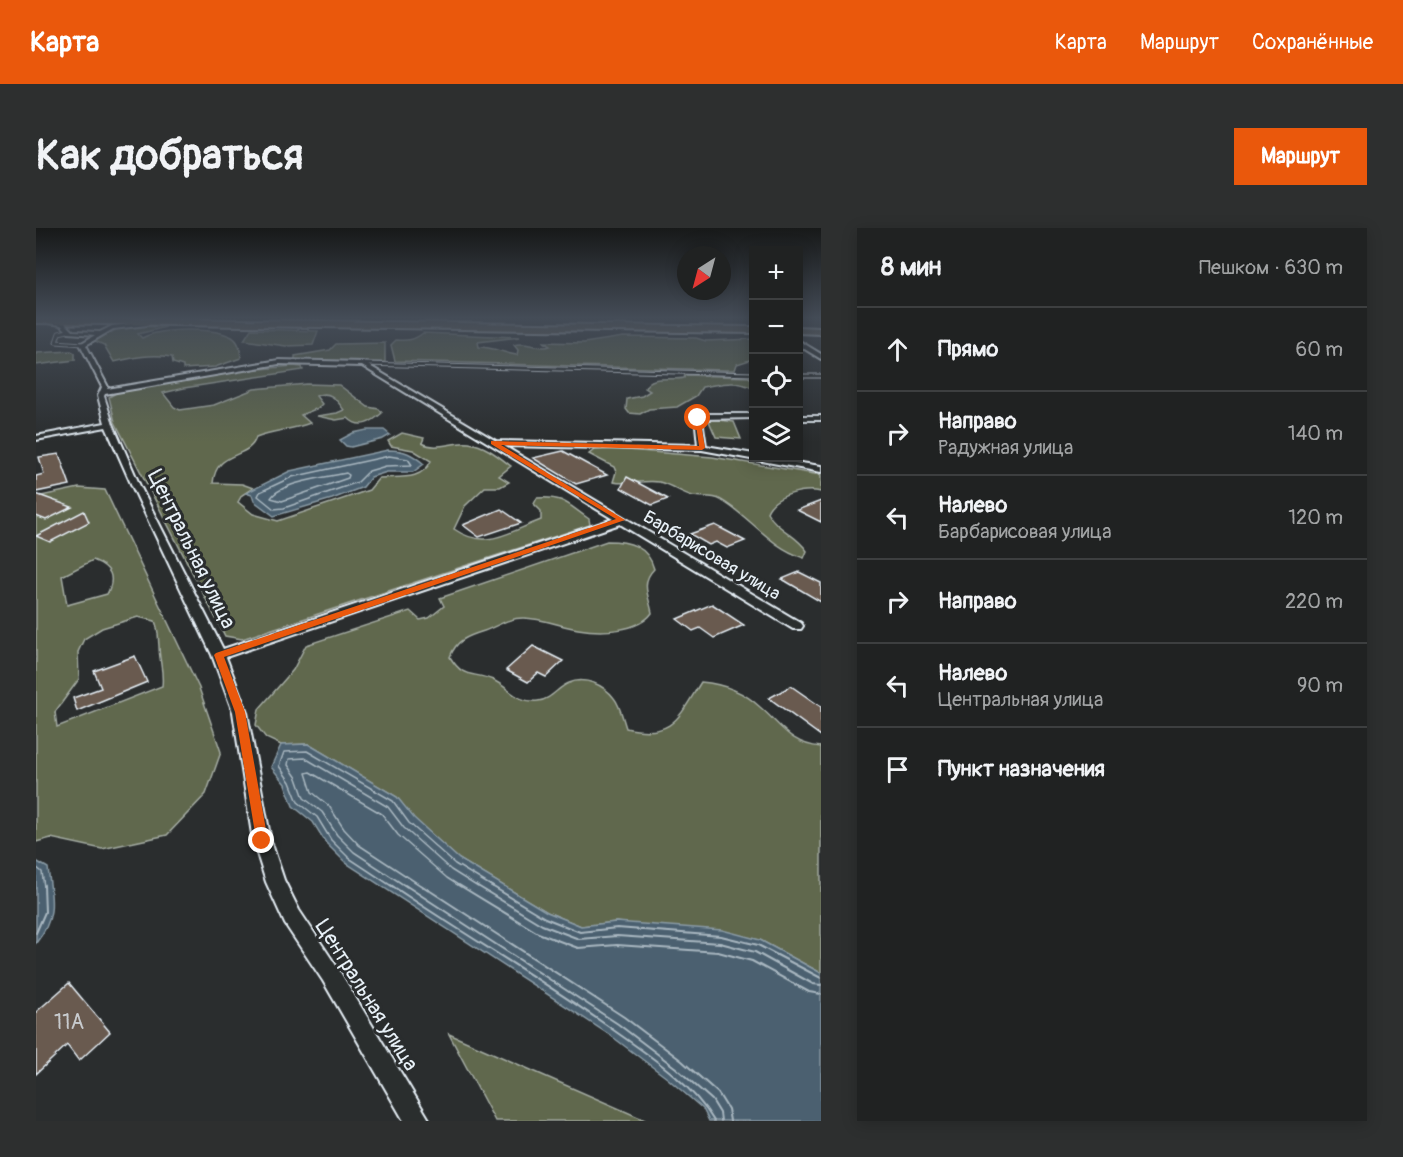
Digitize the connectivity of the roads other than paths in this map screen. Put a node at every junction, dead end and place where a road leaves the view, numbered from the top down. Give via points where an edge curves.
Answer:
1 (90, 359) edge
2 (363, 364) junction
3 (749, 374) edge
4 (803, 376) edge
5 (821, 376) edge
6 (104, 389) junction
7 (749, 416) edge
8 (803, 418) edge
9 (821, 418) edge
10 (109, 424) junction
11 (36, 438) edge
12 (493, 443) junction
13 (702, 448) junction
14 (749, 456) edge
15 (782, 462) edge
16 (821, 469) edge
17 (621, 520) junction
18 (797, 626) dead end
19 (219, 655) junction
20 (418, 1121) edge

1 - 6 street, Центральная улица
2 - 3 lane
2 - 6 street via 279,362
2 - 12 street, Барбарисовая улица
4 - 5 lane
6 - 10 street, Центральная улица via 101,396
7 - 13 street via 698,418
8 - 9 street
10 - 11 street
10 - 19 street, Центральная улица
12 - 13 street
12 - 17 street, Барбарисовая улица
13 - 14 street
15 - 16 street
17 - 18 street, Барбарисовая улица
17 - 19 street
19 - 20 street, Центральная улица via 240,712 262,841 275,882 292,917

